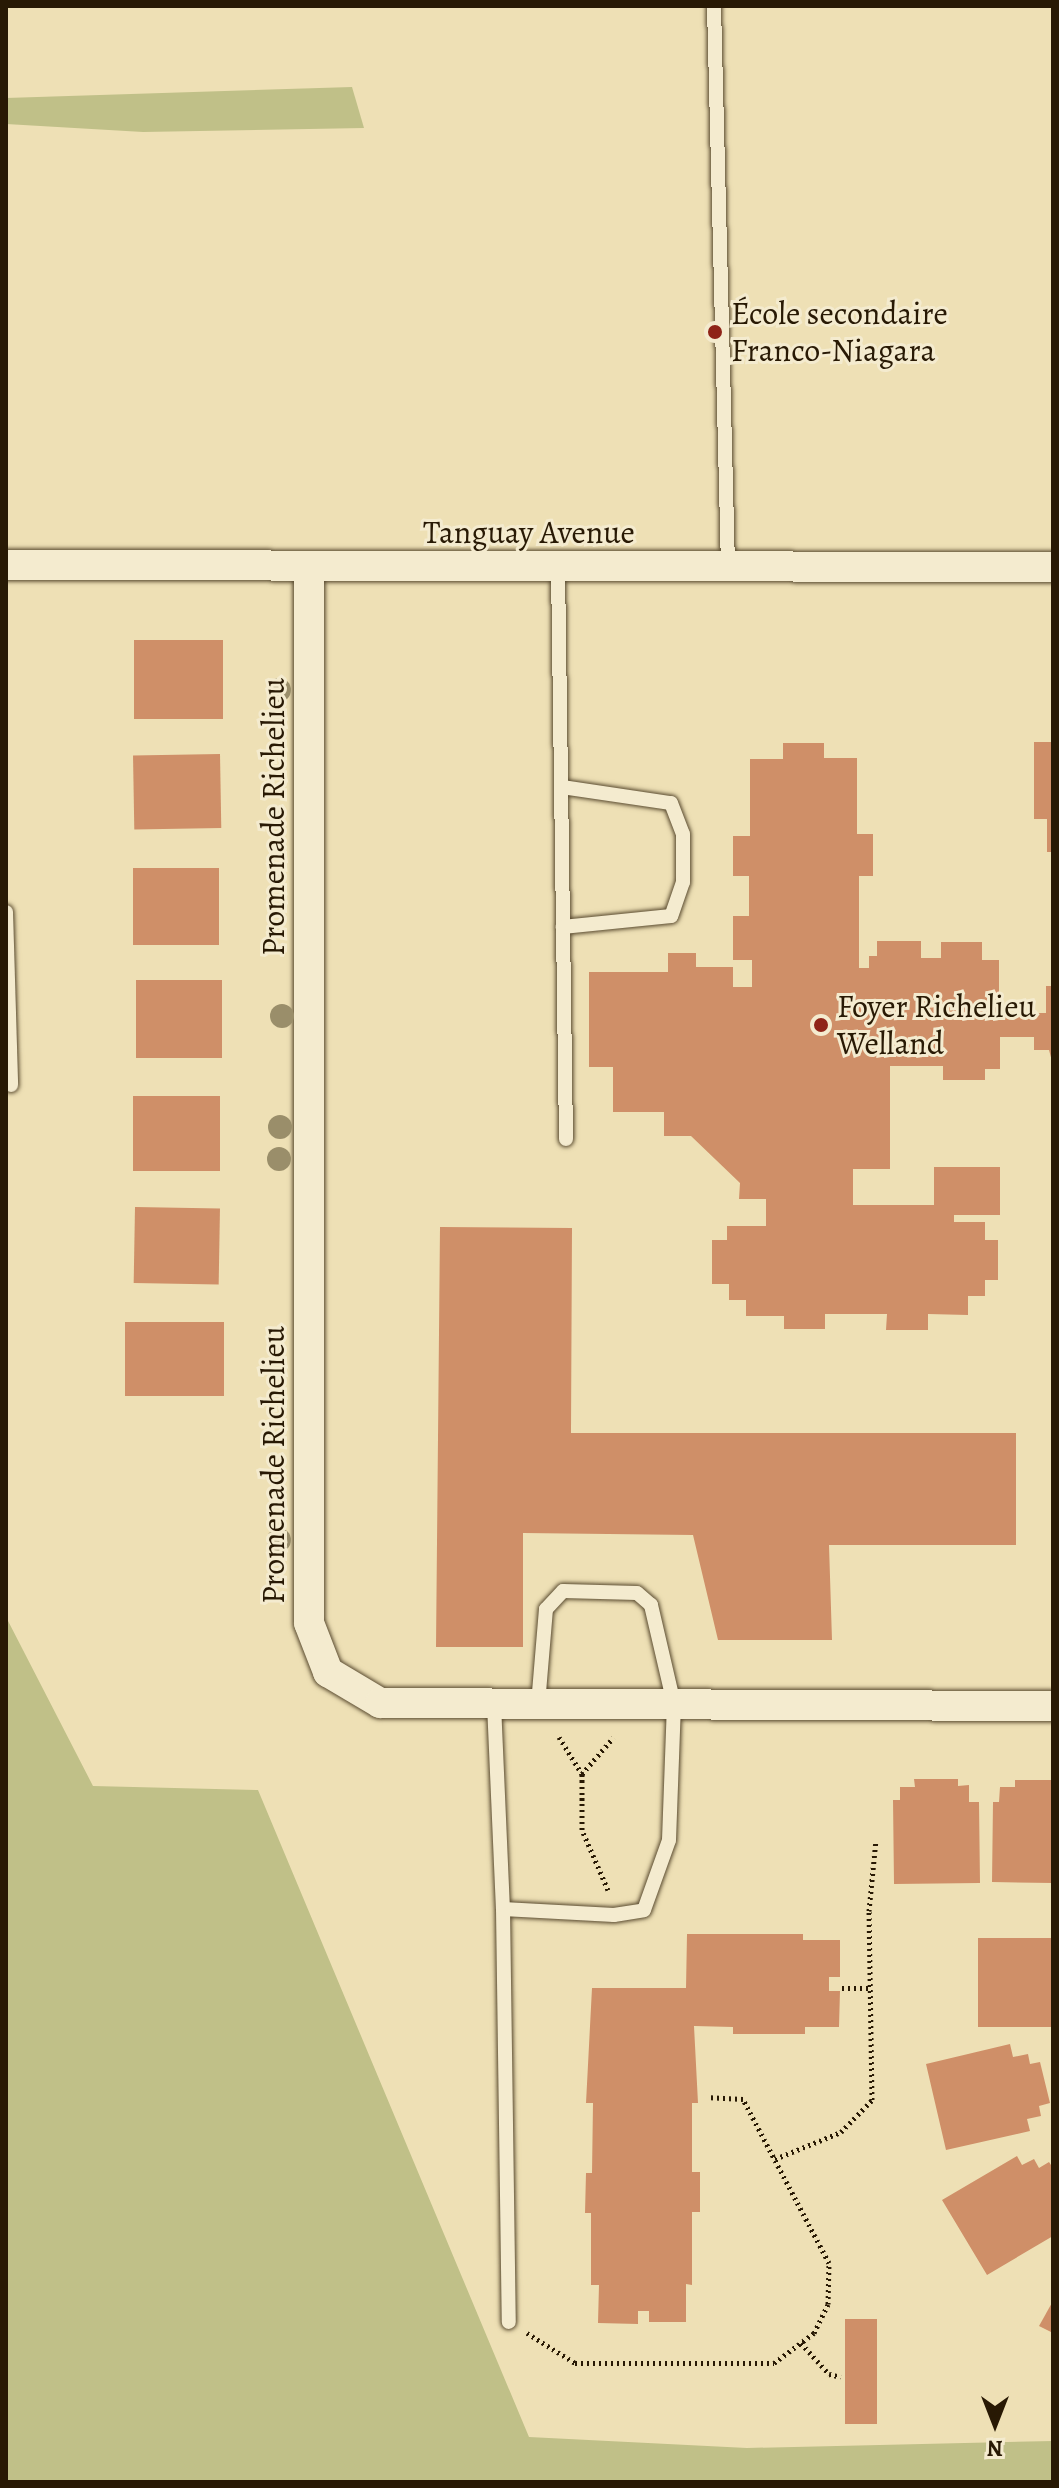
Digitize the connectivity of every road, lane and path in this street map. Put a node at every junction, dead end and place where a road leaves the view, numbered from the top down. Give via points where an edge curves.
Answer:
1 (714, 6) edge
2 (6, 565) edge
3 (558, 567) junction
4 (728, 567) junction
5 (1053, 567) edge
6 (309, 568) junction
7 (562, 787) junction
8 (6, 912) edge
9 (563, 927) junction
10 (11, 1085) dead end
11 (566, 1139) dead end
12 (494, 1704) junction
13 (538, 1704) junction
14 (674, 1704) junction
15 (642, 1705) junction
16 (1053, 1706) edge
17 (876, 1840) dead end
18 (503, 1909) junction
19 (614, 1915) junction
20 (842, 1988) dead end
21 (870, 1988) junction
22 (710, 2097) dead end
23 (775, 2159) junction
24 (509, 2322) joint
25 (801, 2343) junction
26 (841, 2377) dead end

1 - 4 lane
2 - 6 street, Tanguay Avenue
3 - 4 street, Tanguay Avenue
3 - 6 street, Tanguay Avenue
3 - 7 lane
4 - 5 street, Tanguay Avenue
6 - 12 street, Promenade Richelieu via 309,1623 328,1672 380,1703
7 - 9 lane
7 - 9 lane via 671,803 683,834 683,882 671,916
8 - 10 lane
9 - 11 lane
12 - 13 street, Promenade Richelieu
12 - 18 lane
13 - 14 lane via 546,1609 563,1591 637,1593 651,1605
13 - 15 street, Promenade Richelieu
14 - 15 street, Promenade Richelieu
14 - 16 street, Promenade Richelieu
14 - 19 lane via 669,1840 644,1910
15 - 19 path via 582,1774 582,1830 604,1873
17 - 21 path via 869,1911
18 - 19 lane
18 - 24 lane
20 - 21 path
21 - 23 path via 872,2100 841,2132
22 - 23 path via 743,2099
23 - 25 path via 829,2263 828,2304 814,2333
24 - 25 path via 575,2363 774,2363
25 - 26 path via 829,2374

